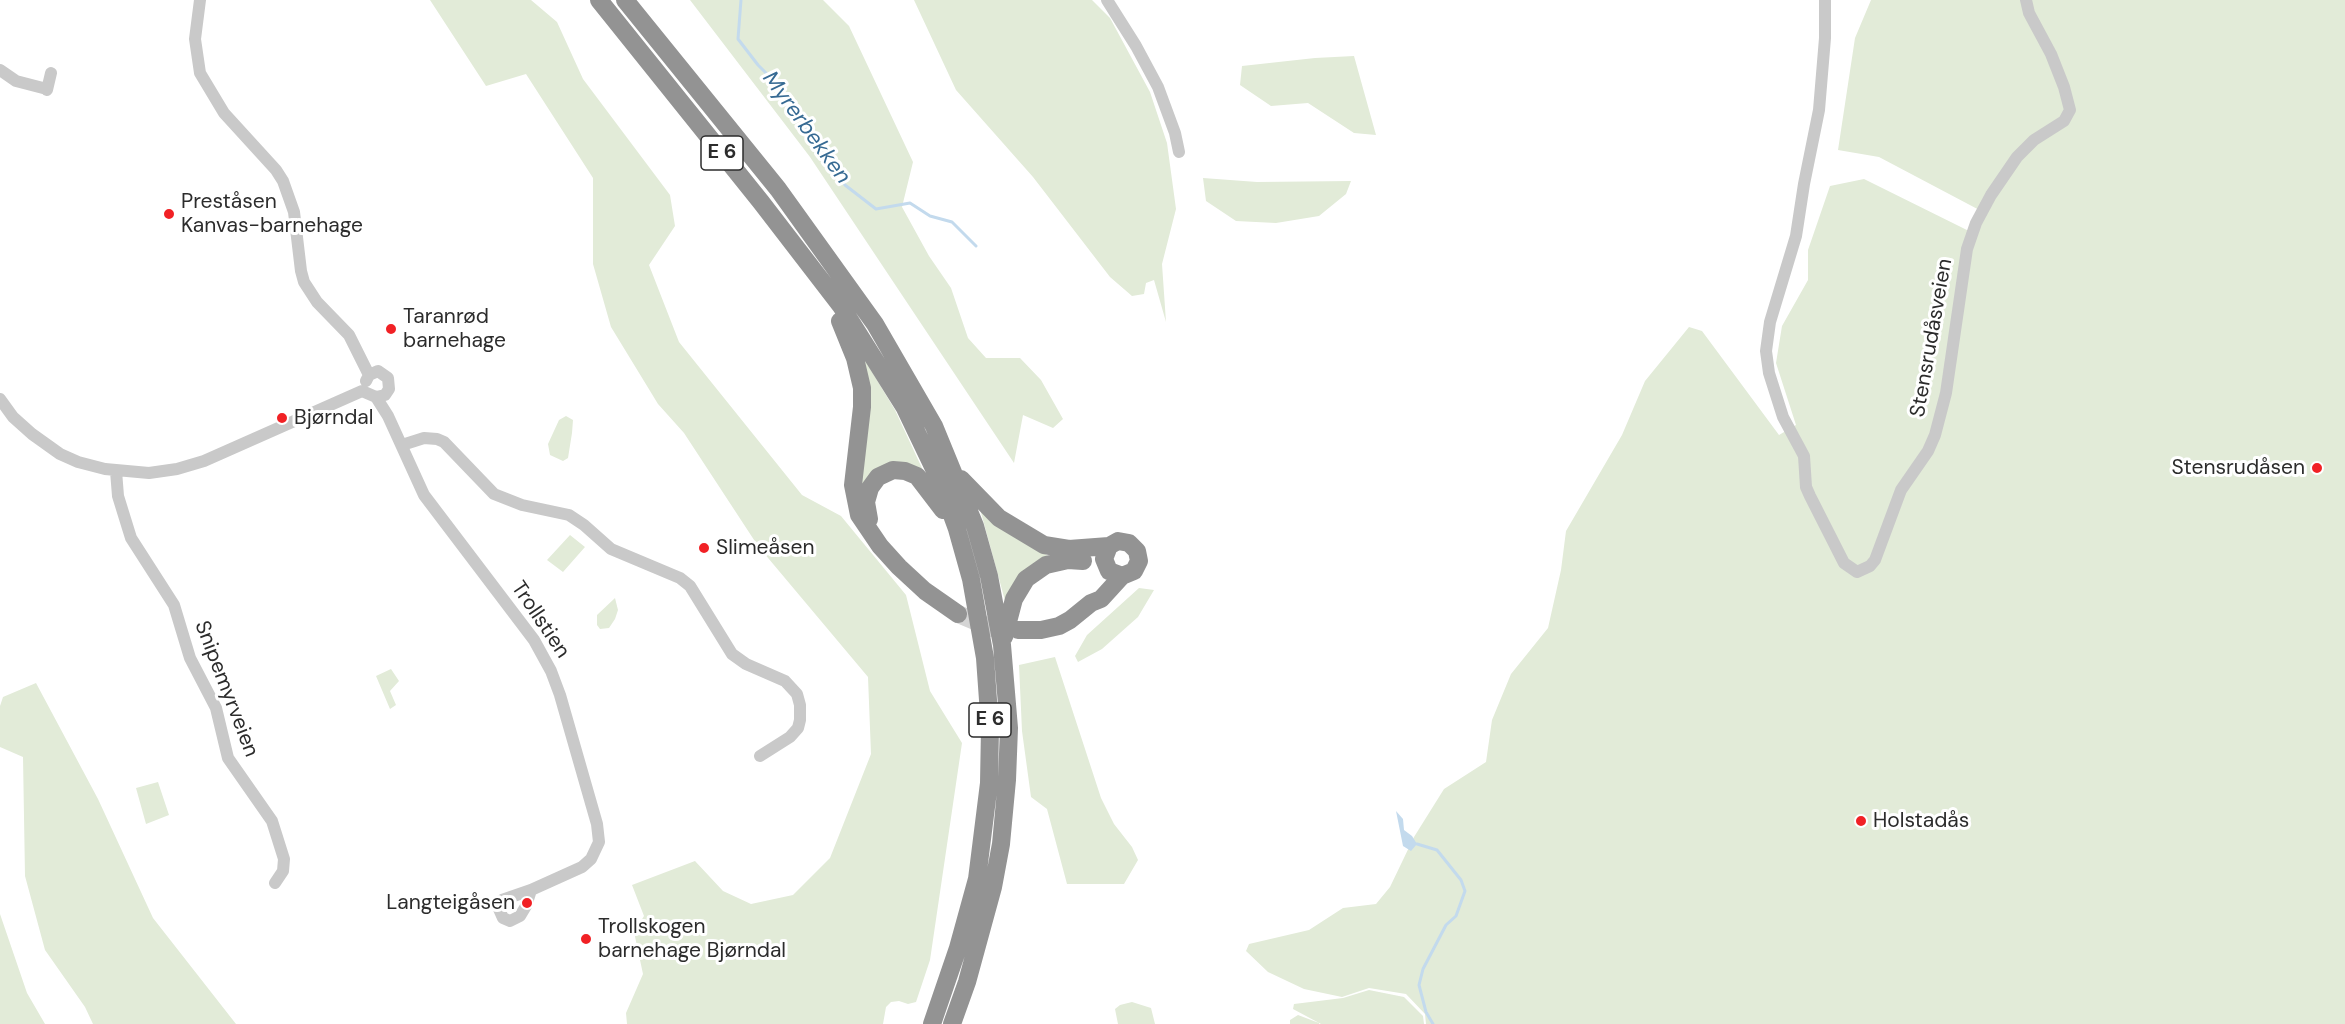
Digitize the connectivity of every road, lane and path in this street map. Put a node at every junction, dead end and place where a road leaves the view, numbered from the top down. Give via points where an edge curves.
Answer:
1 (200, 0) edge
2 (599, 0) edge
3 (624, 0) edge
4 (1107, 0) edge
5 (1825, 0) edge
6 (2025, 0) edge
7 (0, 70) edge
8 (51, 73) dead end
9 (1179, 152) dead end
10 (820, 278) junction
11 (369, 375) junction
12 (362, 391) junction
13 (376, 397) junction
14 (0, 399) edge
15 (402, 445) junction
16 (116, 471) junction
17 (954, 471) junction
18 (957, 528) junction
19 (873, 536) junction
20 (1111, 564) junction
21 (958, 614) tunnel mouth
22 (1018, 630) tunnel mouth
23 (1002, 645) junction
24 (760, 756) dead end
25 (275, 884) dead end
26 (531, 890) dead end
27 (932, 1024) edge
28 (952, 1024) edge

1 - 11 street via 195,39 200,73 224,113 283,181 294,212 304,282 317,302 349,334
2 - 10 highway, E 6
3 - 17 highway, E 6 via 778,189 859,301 920,399
4 - 9 street via 1158,87
5 - 6 street, Stensrudåsveien via 1819,111 1796,236 1770,322 1766,351 1783,417 1804,456 1806,487 1844,563 1857,572 1875,560 1901,490 1935,435 1946,393 1967,249 1976,223 2017,157 2034,140 2064,121 2070,110 2056,66
7 - 8 street via 16,81 45,89
10 - 18 highway, E 6 via 905,408
10 - 19 highway, E 6 via 859,372 863,397 854,494 859,515
11 - 12 street
11 - 13 street via 381,372 389,380 387,392
12 - 13 street
12 - 16 street via 196,464 158,473
13 - 15 street, Trollstien
14 - 16 street via 22,426 49,448 78,462
15 - 24 street via 424,438 444,442 494,494 522,505 569,515 618,553 669,573 690,586 732,654 785,681 797,694 798,728
15 - 26 street, Trollstien via 427,498 540,649 565,710 597,824 598,846 582,867
16 - 25 street, Snipemyrveien via 118,496 131,538 174,605 190,658 216,708 228,758 272,821 284,859 283,871
17 - 20 highway, E 6 via 999,518 1031,539 1062,549 1085,550
17 - 23 highway, E 6 via 982,549
18 - 19 highway, E 6 via 921,479 897,470 878,477 868,492
18 - 27 highway, E 6 via 985,658 989,783 968,913
19 - 21 highway, E 6 via 911,578
20 - 22 highway via 1101,599 1059,626
20 - 23 highway, E 6 via 1068,560 1035,570 1017,592
23 - 28 highway, E 6 via 1009,753 1005,813 993,887

